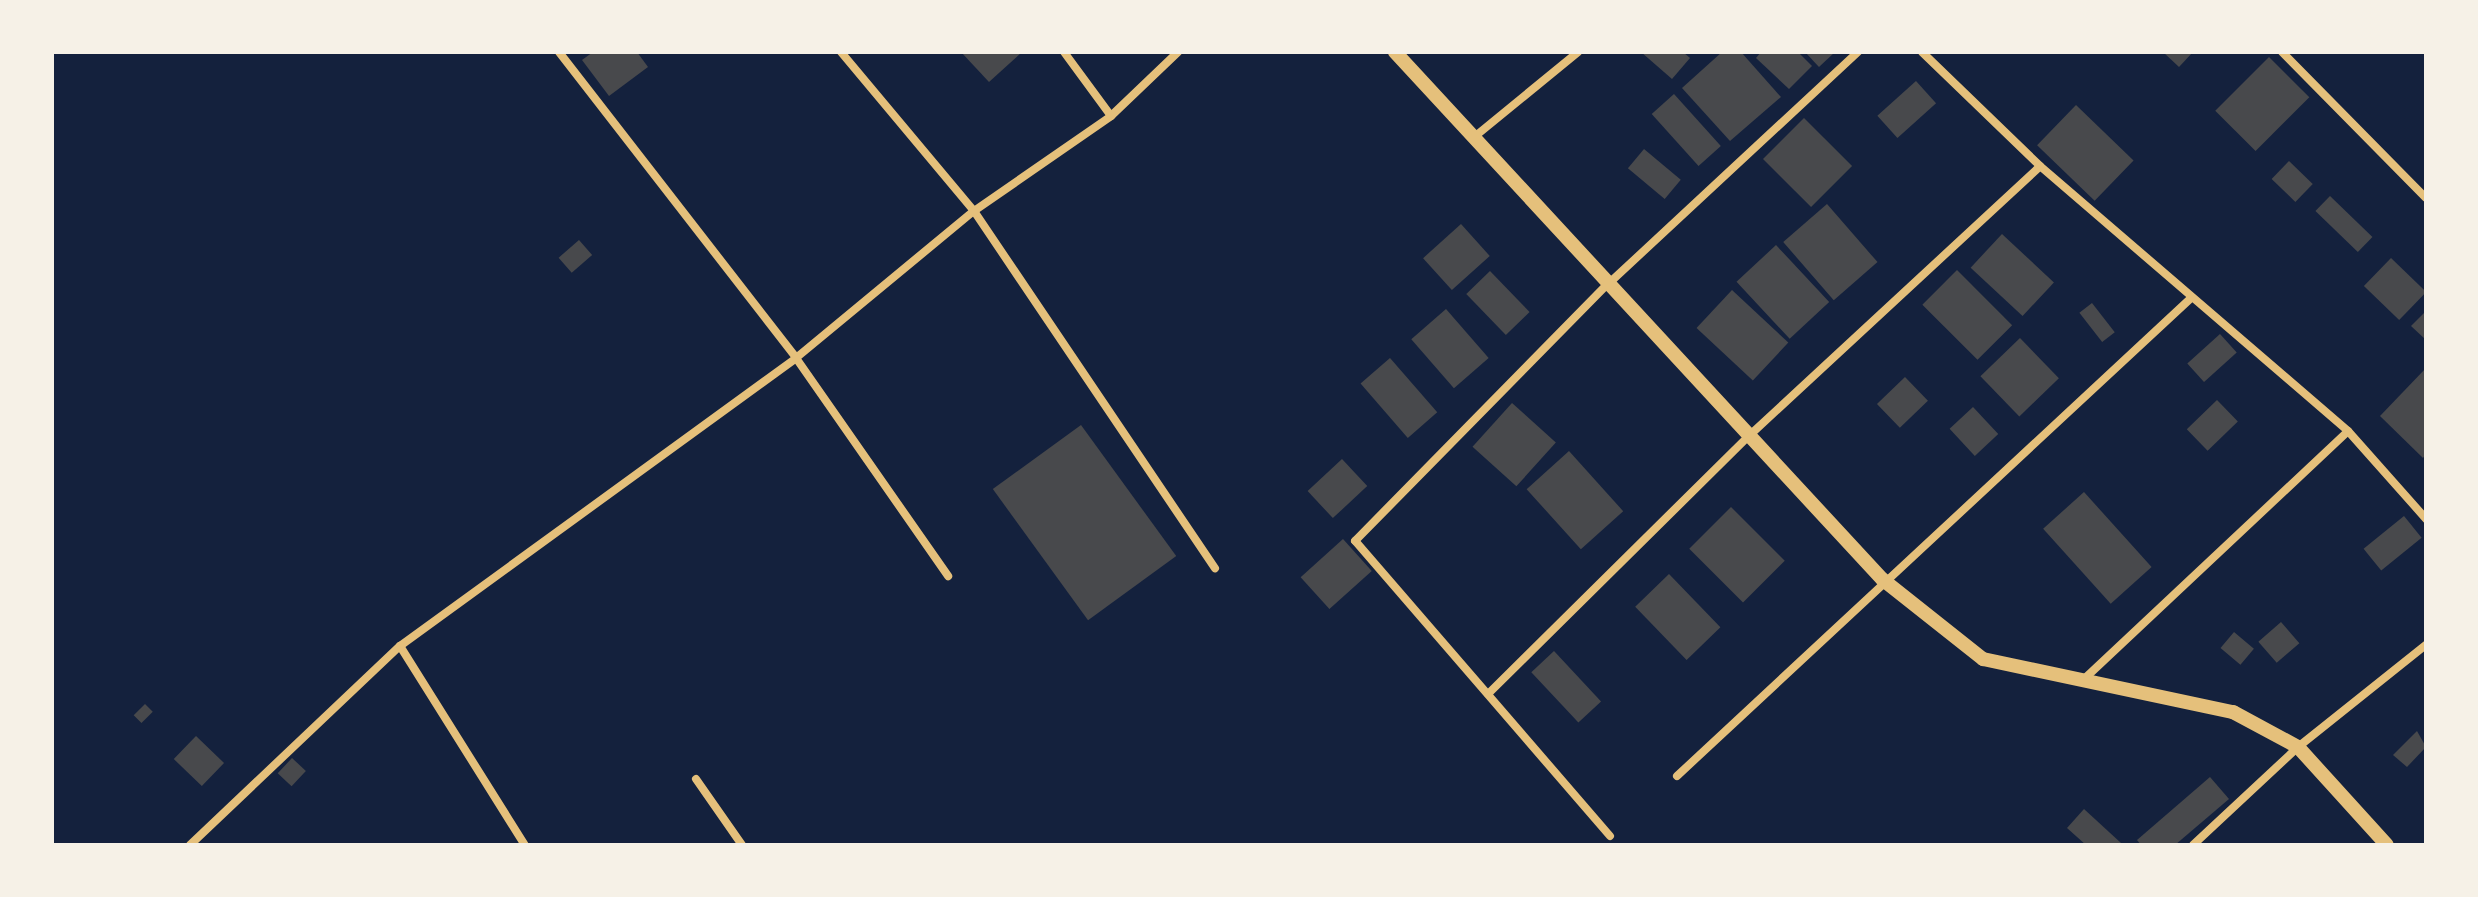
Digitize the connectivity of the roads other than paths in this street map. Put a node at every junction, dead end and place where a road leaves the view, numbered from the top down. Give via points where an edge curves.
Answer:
1 (559, 52) edge
2 (841, 52) edge
3 (1064, 52) edge
4 (1178, 52) edge
5 (1395, 52) edge
6 (1578, 52) edge
7 (1858, 52) edge
8 (1922, 52) edge
9 (2282, 52) edge
10 (1111, 116) junction
11 (1472, 139) junction
12 (2040, 166) junction
13 (2426, 198) edge
14 (974, 211) junction
15 (1606, 286) junction
16 (2191, 298) junction
17 (796, 358) junction
18 (2348, 431) junction
19 (1751, 434) junction
20 (2426, 519) edge
21 (1215, 568) dead end
22 (948, 576) dead end
23 (1882, 579) junction
24 (2426, 645) edge
25 (400, 646) junction
26 (2081, 681) junction
27 (1488, 694) junction
28 (2298, 747) junction
29 (1677, 776) dead end
30 (696, 779) dead end
31 (1610, 836) dead end
32 (190, 845) edge
33 (525, 845) edge
34 (742, 845) edge
35 (2193, 845) edge
36 (2387, 845) edge

1 - 17 street
2 - 14 street
3 - 10 street
4 - 10 street
5 - 11 street
6 - 11 street
7 - 15 street
8 - 12 street
9 - 13 street
10 - 14 street
11 - 15 street
12 - 16 street
12 - 19 street
14 - 17 street
14 - 21 street
15 - 19 street
15 - 27 street via 1355,541
16 - 18 street
16 - 23 street
17 - 22 street
17 - 25 street
18 - 20 street
18 - 26 street
19 - 23 street
19 - 27 street
23 - 26 street via 1983,659
23 - 29 street
24 - 28 street
25 - 32 street
25 - 33 street
26 - 28 street via 2233,712
27 - 31 street
28 - 35 street
28 - 36 street
30 - 34 street

